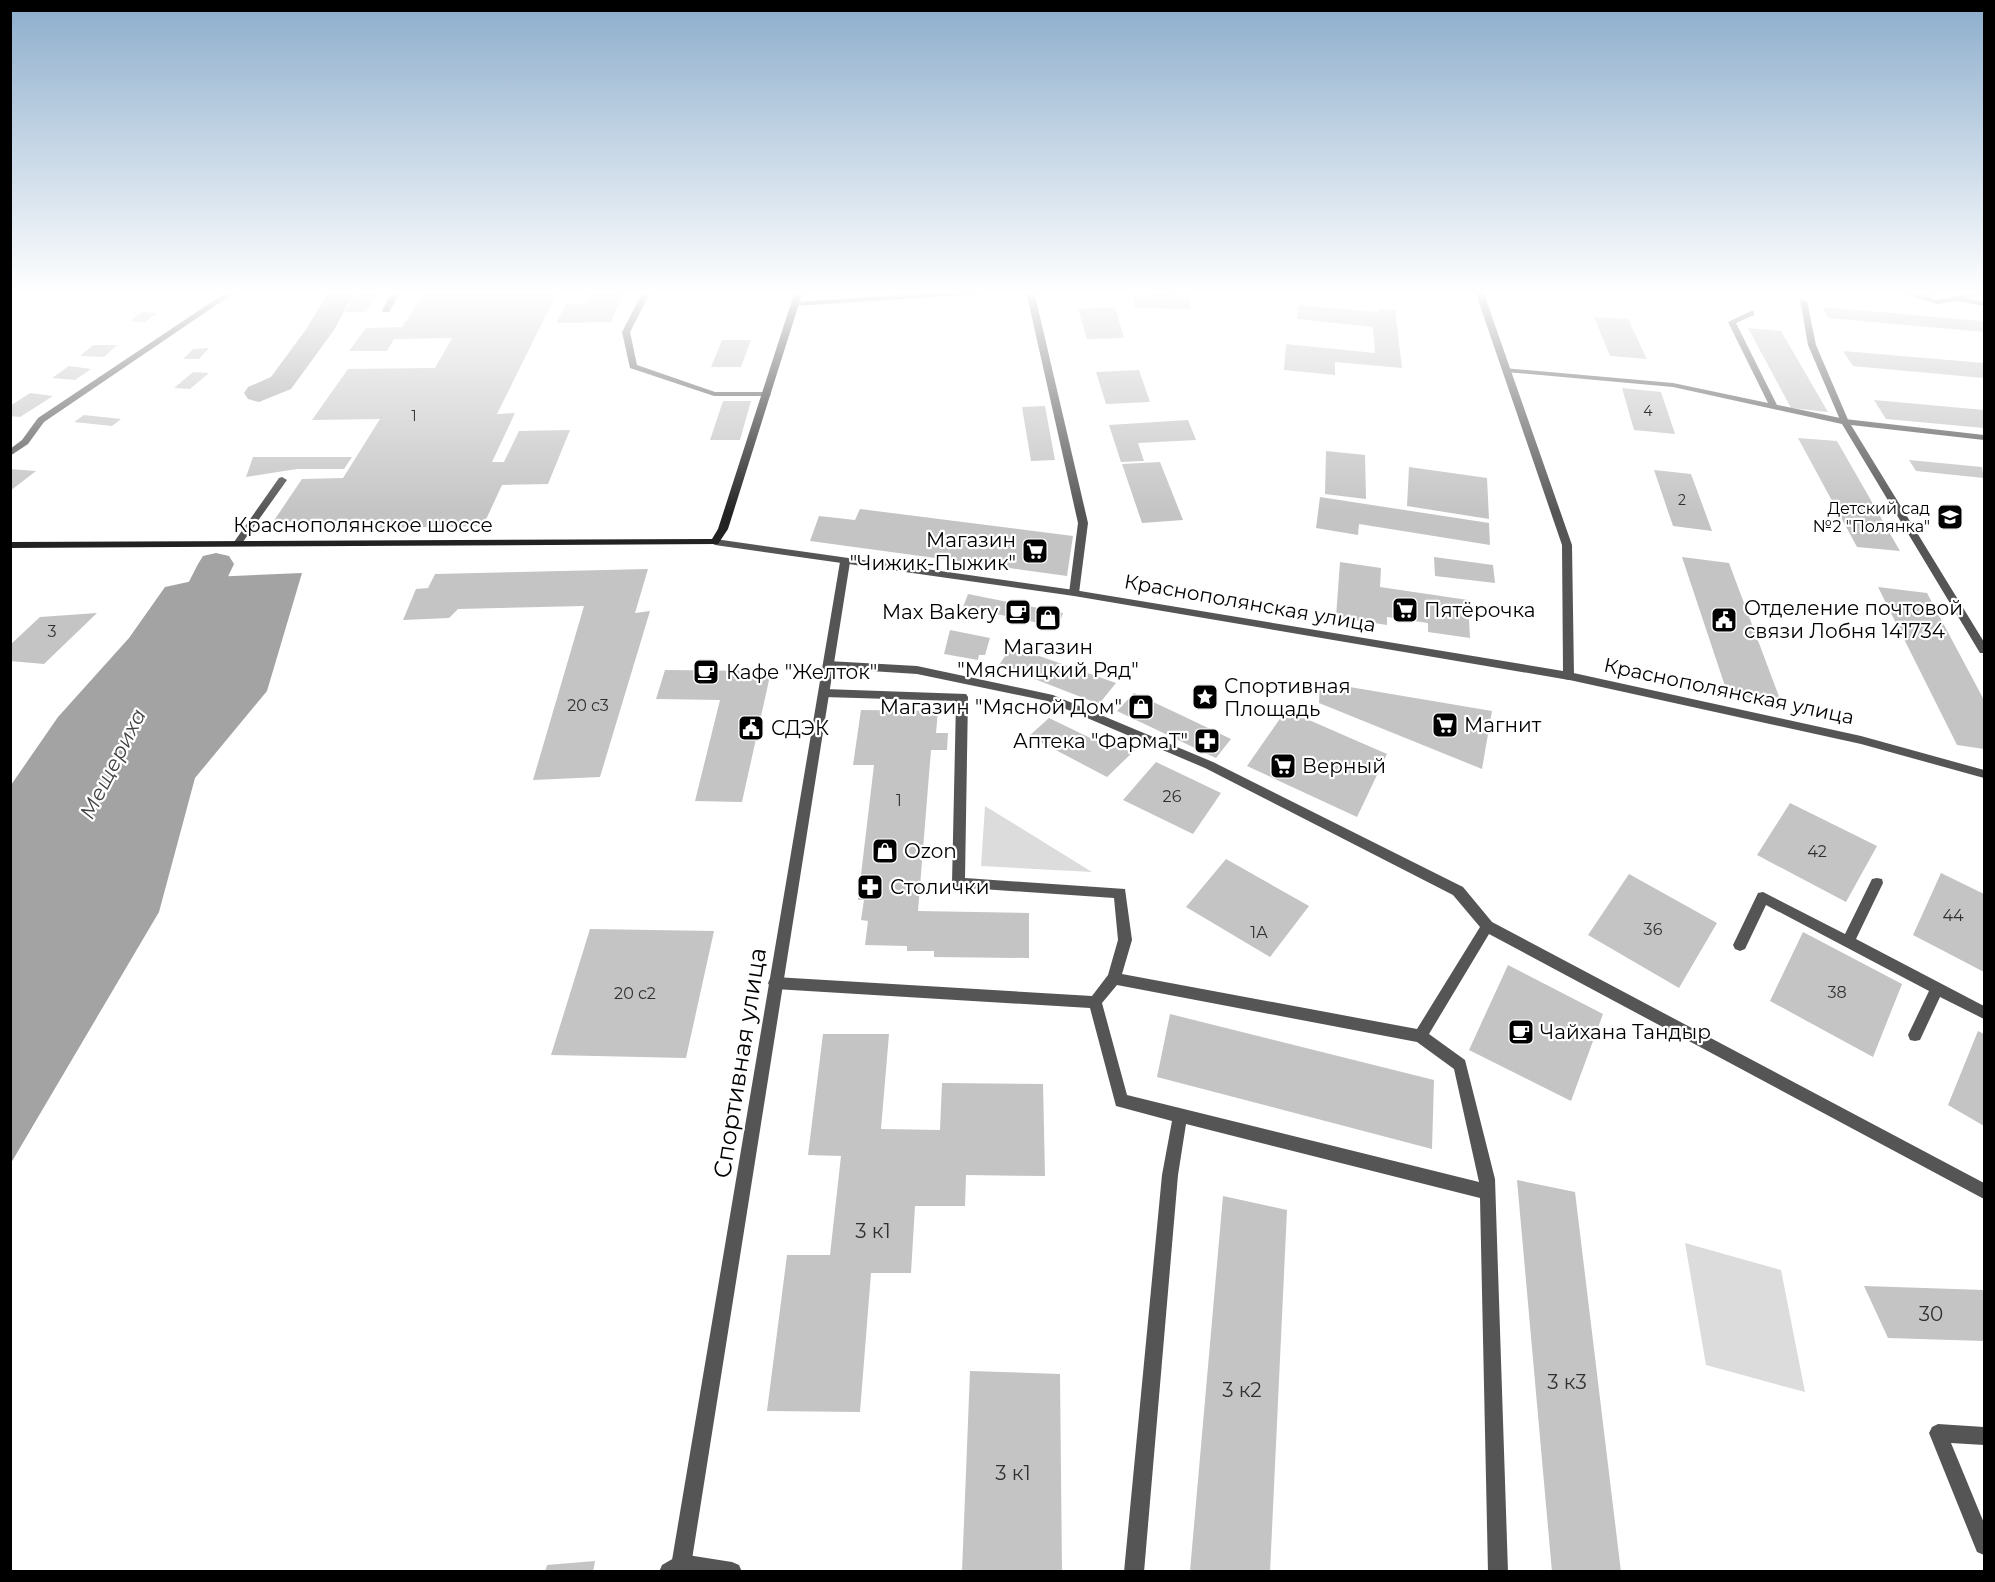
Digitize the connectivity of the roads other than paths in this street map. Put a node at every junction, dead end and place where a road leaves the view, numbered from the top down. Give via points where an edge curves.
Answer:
1 (123, 365) edge
2 (633, 365) edge
3 (776, 365) edge
4 (1047, 365) edge
5 (1504, 365) edge
6 (1753, 365) edge
7 (1820, 365) edge
8 (1506, 370) junction
9 (767, 394) junction
10 (1774, 407) junction
11 (1845, 422) junction
12 (1984, 437) edge
13 (10, 453) edge
14 (282, 480) dead end
15 (715, 542) junction
16 (237, 544) junction
17 (10, 545) edge
18 (845, 562) junction
19 (1074, 593) junction
20 (1984, 650) edge
21 (828, 665) junction
22 (1569, 676) junction
23 (824, 693) junction
24 (1984, 774) edge
25 (1877, 883) dead end
26 (1486, 926) junction
27 (1848, 941) junction
28 (1740, 945) dead end
29 (1114, 978) junction
30 (776, 983) junction
31 (1936, 988) junction
32 (1095, 1002) junction
33 (1984, 1013) edge
34 (1915, 1035) dead end
35 (1420, 1036) junction
36 (1180, 1116) junction
37 (1984, 1191) edge
38 (1488, 1192) junction
39 (1984, 1436) edge
40 (1984, 1545) edge
41 (676, 1569) edge
42 (732, 1572) edge
43 (1134, 1572) edge
44 (1498, 1572) edge

1 - 13 street via 41,420 25,442
2 - 9 street via 714,394
3 - 9 main road
4 - 19 street via 1083,523
5 - 8 street
6 - 10 street
7 - 11 street
8 - 10 street via 1672,385
8 - 22 street via 1567,545
9 - 15 main road via 723,529
10 - 11 street
11 - 12 street
11 - 20 street
14 - 16 street
15 - 16 main road, Краснополянское шоссе
15 - 18 street, Краснополянская улица
16 - 17 main road, Краснополянское шоссе
18 - 19 street, Краснополянская улица
18 - 21 street, Спортивная улица
19 - 22 street, Краснополянская улица
21 - 23 street, Спортивная улица
21 - 26 street via 917,670 1049,698 1209,765 1458,891
22 - 24 street, Краснополянская улица via 1861,740
23 - 29 street via 962,697 958,883 1120,893 1125,940
23 - 30 street, Спортивная улица
25 - 27 street
26 - 35 street
26 - 37 street
27 - 28 street via 1763,897
27 - 31 street
29 - 32 street
29 - 35 street
30 - 32 street
30 - 41 street, Спортивная улица
31 - 33 street
31 - 34 street
32 - 36 street via 1121,1101
35 - 38 street via 1460,1065
36 - 38 street
36 - 43 street via 1170,1175
38 - 44 street
39 - 40 street via 1938,1433
41 - 42 street

